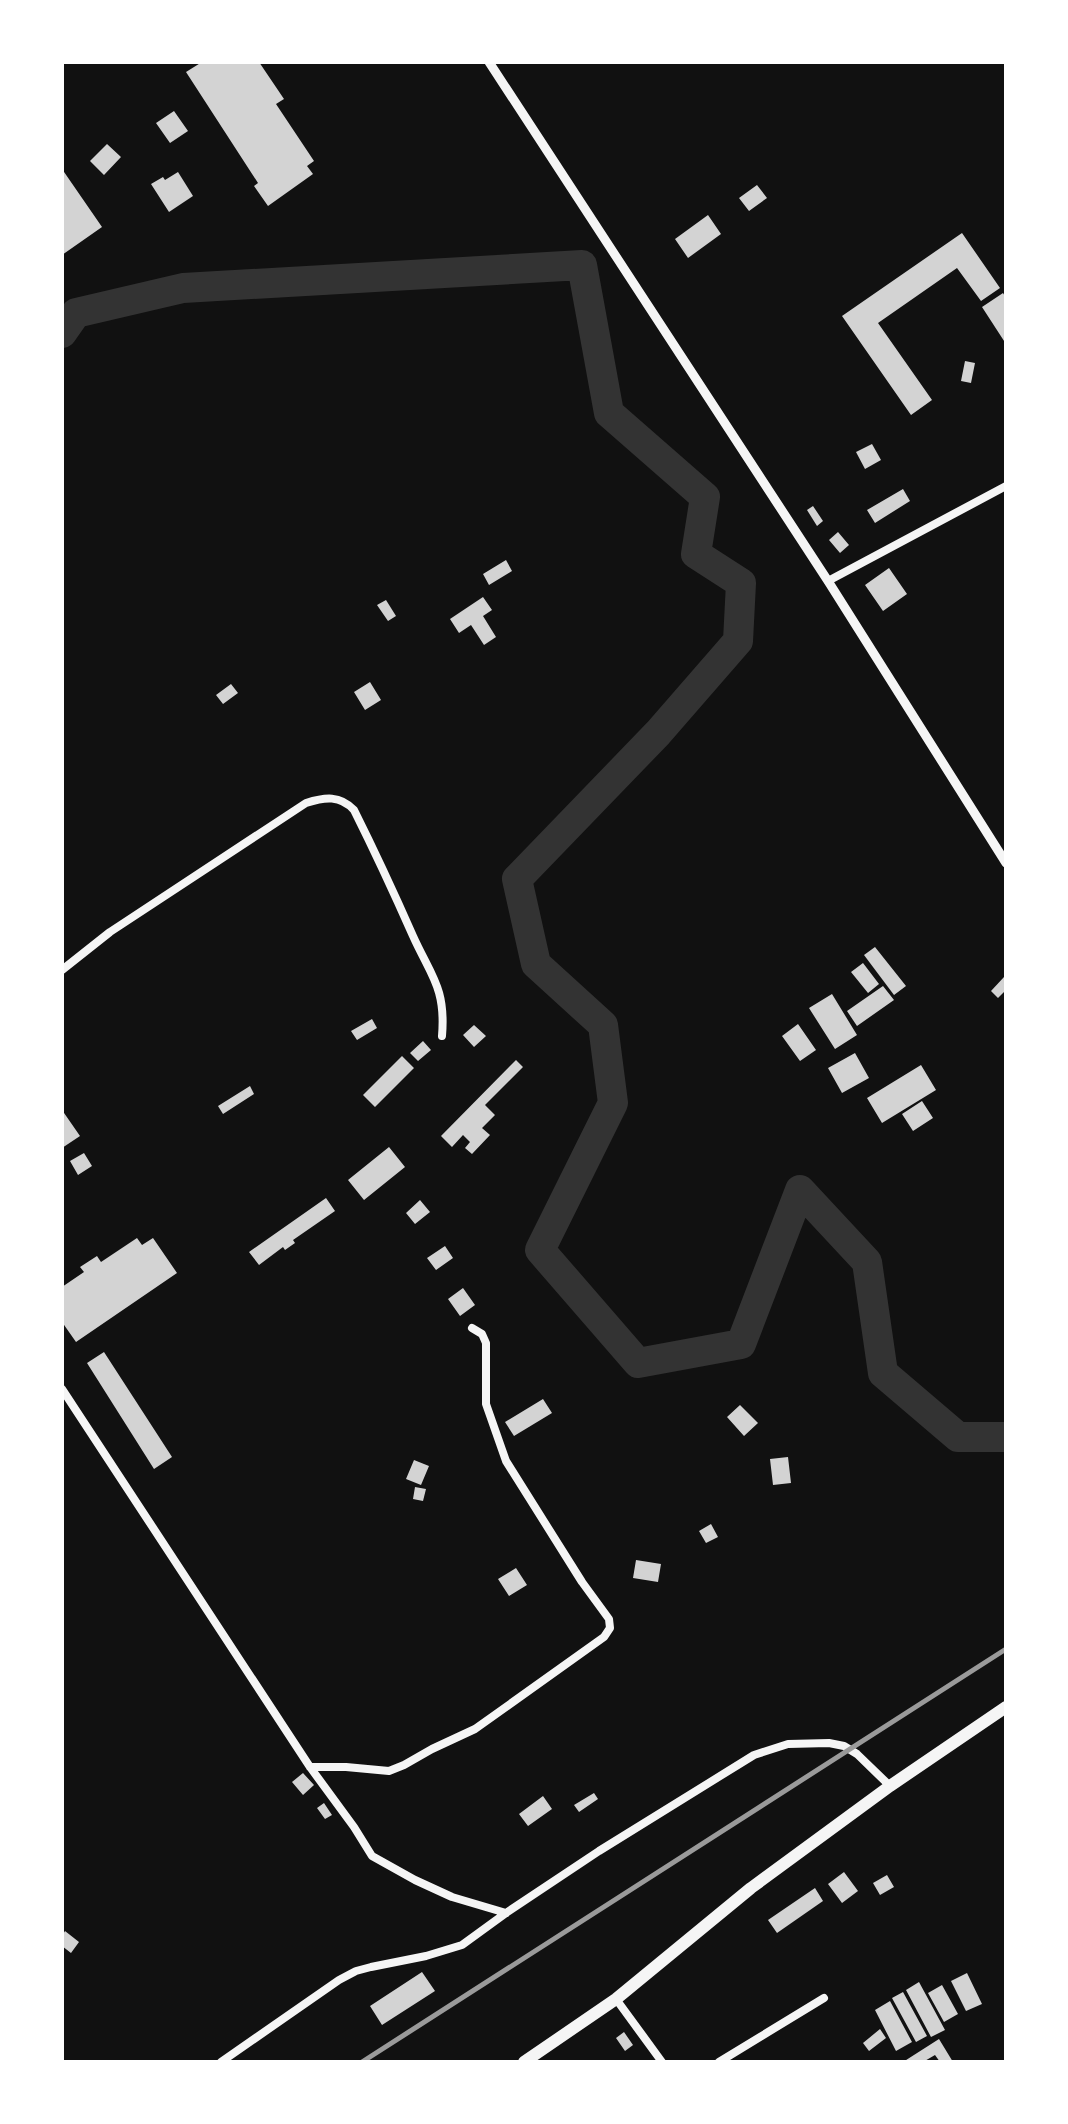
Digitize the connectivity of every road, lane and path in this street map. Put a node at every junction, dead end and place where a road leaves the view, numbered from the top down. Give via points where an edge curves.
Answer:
1 (489, 62) edge
2 (1006, 486) edge
3 (828, 581) junction
4 (1006, 863) edge
5 (62, 970) edge
6 (442, 1036) dead end
7 (472, 1328) dead end
8 (62, 1389) edge
9 (1006, 1707) edge
10 (310, 1767) junction
11 (890, 1786) junction
12 (506, 1913) junction
13 (824, 1998) dead end
14 (616, 1999) junction
15 (221, 2062) edge
16 (524, 2062) edge
17 (662, 2062) edge
18 (719, 2062) edge

1 - 3 street
2 - 3 street
3 - 4 street
5 - 6 street via 110,932 306,803 335,798 354,810 436,981
7 - 10 street via 486,1343 486,1404 506,1461 610,1628 475,1729 404,1765 389,1771
8 - 10 street
9 - 11 main road
10 - 12 street via 372,1856 452,1897
11 - 12 street via 844,1746 788,1744 754,1755
11 - 14 main road via 751,1888
12 - 15 street via 462,1945 356,1971
13 - 18 street
14 - 16 main road
14 - 17 street

